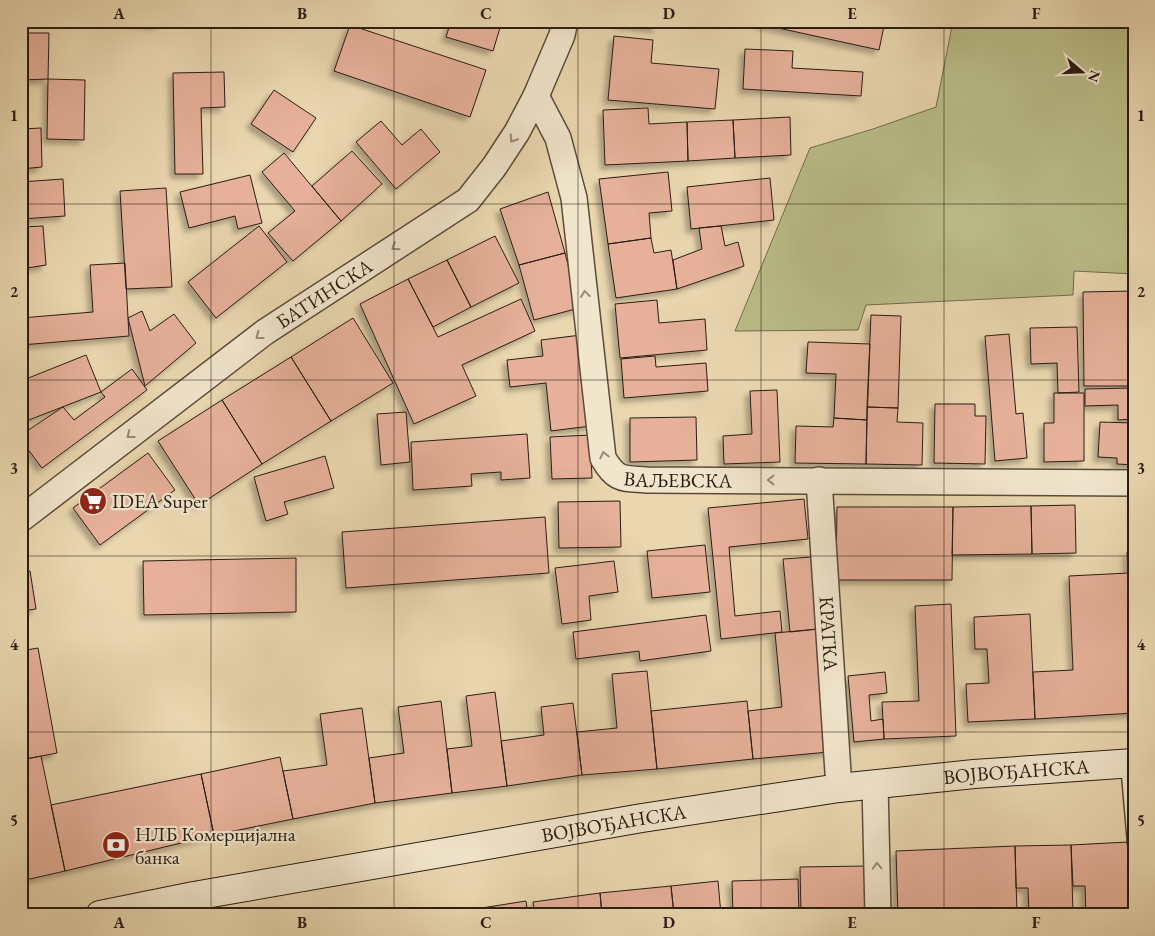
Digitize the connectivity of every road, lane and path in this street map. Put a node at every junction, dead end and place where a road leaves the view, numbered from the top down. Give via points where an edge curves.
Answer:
1 (565, 21) edge
2 (536, 96) junction
3 (819, 480) junction
4 (1134, 483) edge
5 (21, 518) edge
6 (1130, 763) edge
7 (875, 784) junction
8 (839, 788) junction
9 (1134, 844) edge
10 (100, 915) edge
11 (878, 915) edge

1 - 2 street, БАТИНСКА
3 -> 2 street, ВАЉЕВСКА via 646,480 621,478 610,471 603,458 574,198 558,138
2 -> 5 street, БАТИНСКА via 517,132 468,200 265,332
3 - 4 street, ВАЉЕВСКА
3 - 8 street, КРАТКА
6 - 7 street, ВОЈВОЂАНСКА
6 - 9 lane
7 - 8 street, ВОЈВОЂАНСКА
11 -> 7 street
8 - 10 street, ВОЈВОЂАНСКА via 642,818

